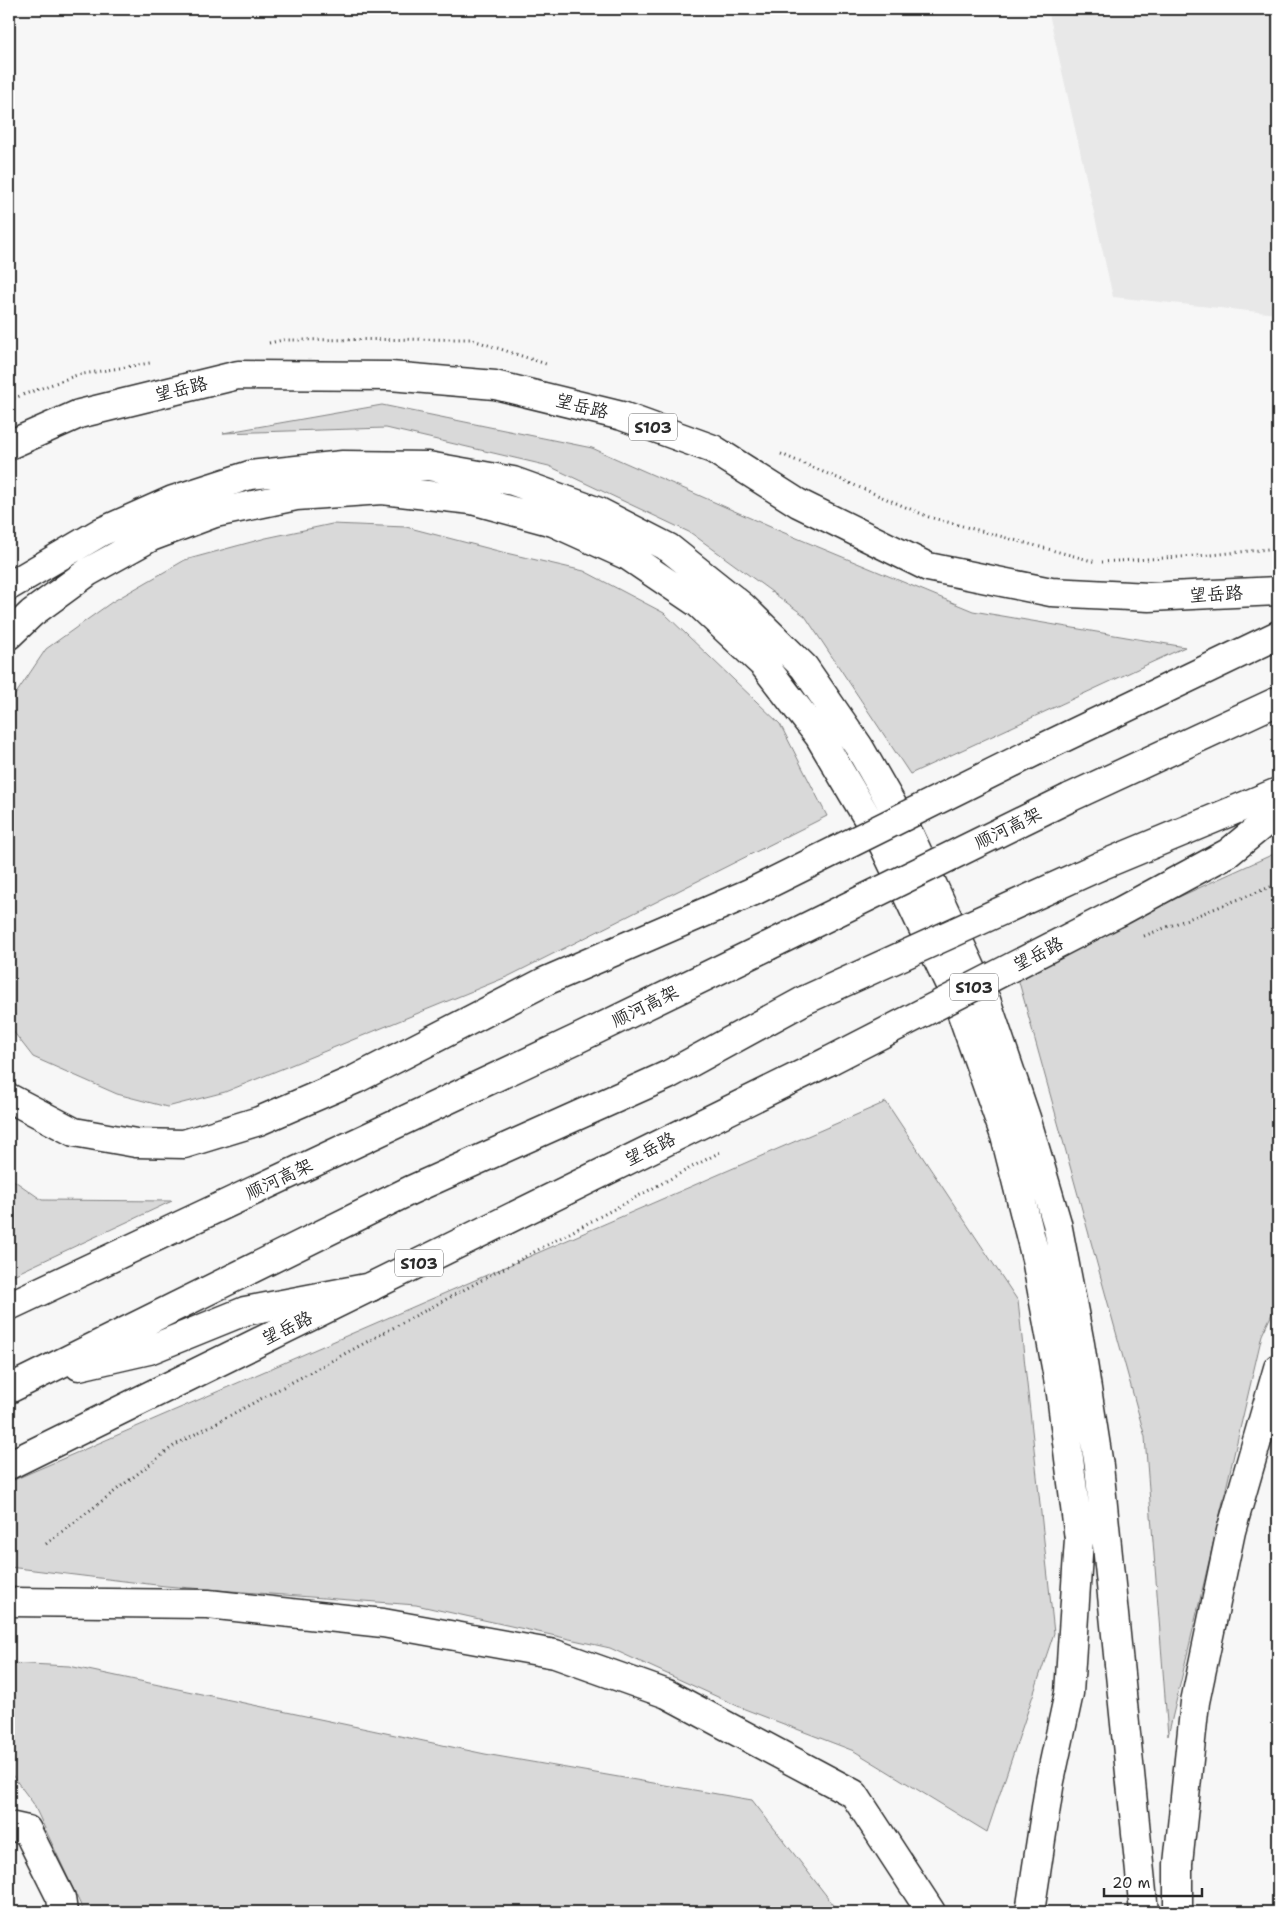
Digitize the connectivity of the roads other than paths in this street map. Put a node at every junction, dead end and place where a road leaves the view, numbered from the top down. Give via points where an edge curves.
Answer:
1 (9, 445) edge
2 (9, 586) edge
3 (1278, 591) edge
4 (9, 635) edge
5 (1278, 635) edge
6 (1278, 701) edge
7 (1278, 792) edge
8 (1278, 812) edge
9 (9, 1098) edge
10 (371, 1287) junction
11 (9, 1306) edge
12 (1278, 1368) edge
13 (38, 1374) junction
14 (9, 1389) edge
15 (9, 1465) edge
16 (9, 1602) edge
17 (9, 1826) edge
18 (63, 1912) edge
19 (930, 1912) edge
20 (1030, 1912) edge
21 (1144, 1912) edge
22 (1178, 1912) edge

1 - 3 main road, 望岳路 / S103 via 79,414 238,375 390,376 495,385 622,416 713,449 798,503 928,567 1051,592 1149,597
2 - 21 main road via 101,532 173,500 250,474 344,465 428,466 512,481 599,512 669,548 744,607 804,667 858,747 910,836 986,1000 1057,1223 1099,1466
4 - 20 main road via 32,613 88,572 151,537 215,513 296,496 382,490 472,500 553,522 628,556 699,604 764,666 819,736 884,846 957,1000 1005,1136 1036,1259 1061,1394 1078,1539 1069,1693 1050,1781
5 - 9 main road, bridge via 754,892 546,981 338,1086 259,1121 184,1144 136,1143 74,1132
6 - 11 main road, 顺河高架, bridge via 1069,798 579,1038
7 - 13 main road, bridge via 1100,866 805,1000 668,1075 411,1190
8 - 10 main road, 望岳路 / S103, bridge via 1228,853 1119,912 829,1061
10 - 13 main road via 245,1311 149,1350
10 - 15 main road, 望岳路 / S103
12 - 22 main road via 1231,1531 1195,1702 1178,1864
13 - 14 main road
16 - 19 main road via 208,1604 383,1623 555,1654 667,1694 854,1794
17 - 18 main road via 27,1830 61,1898

